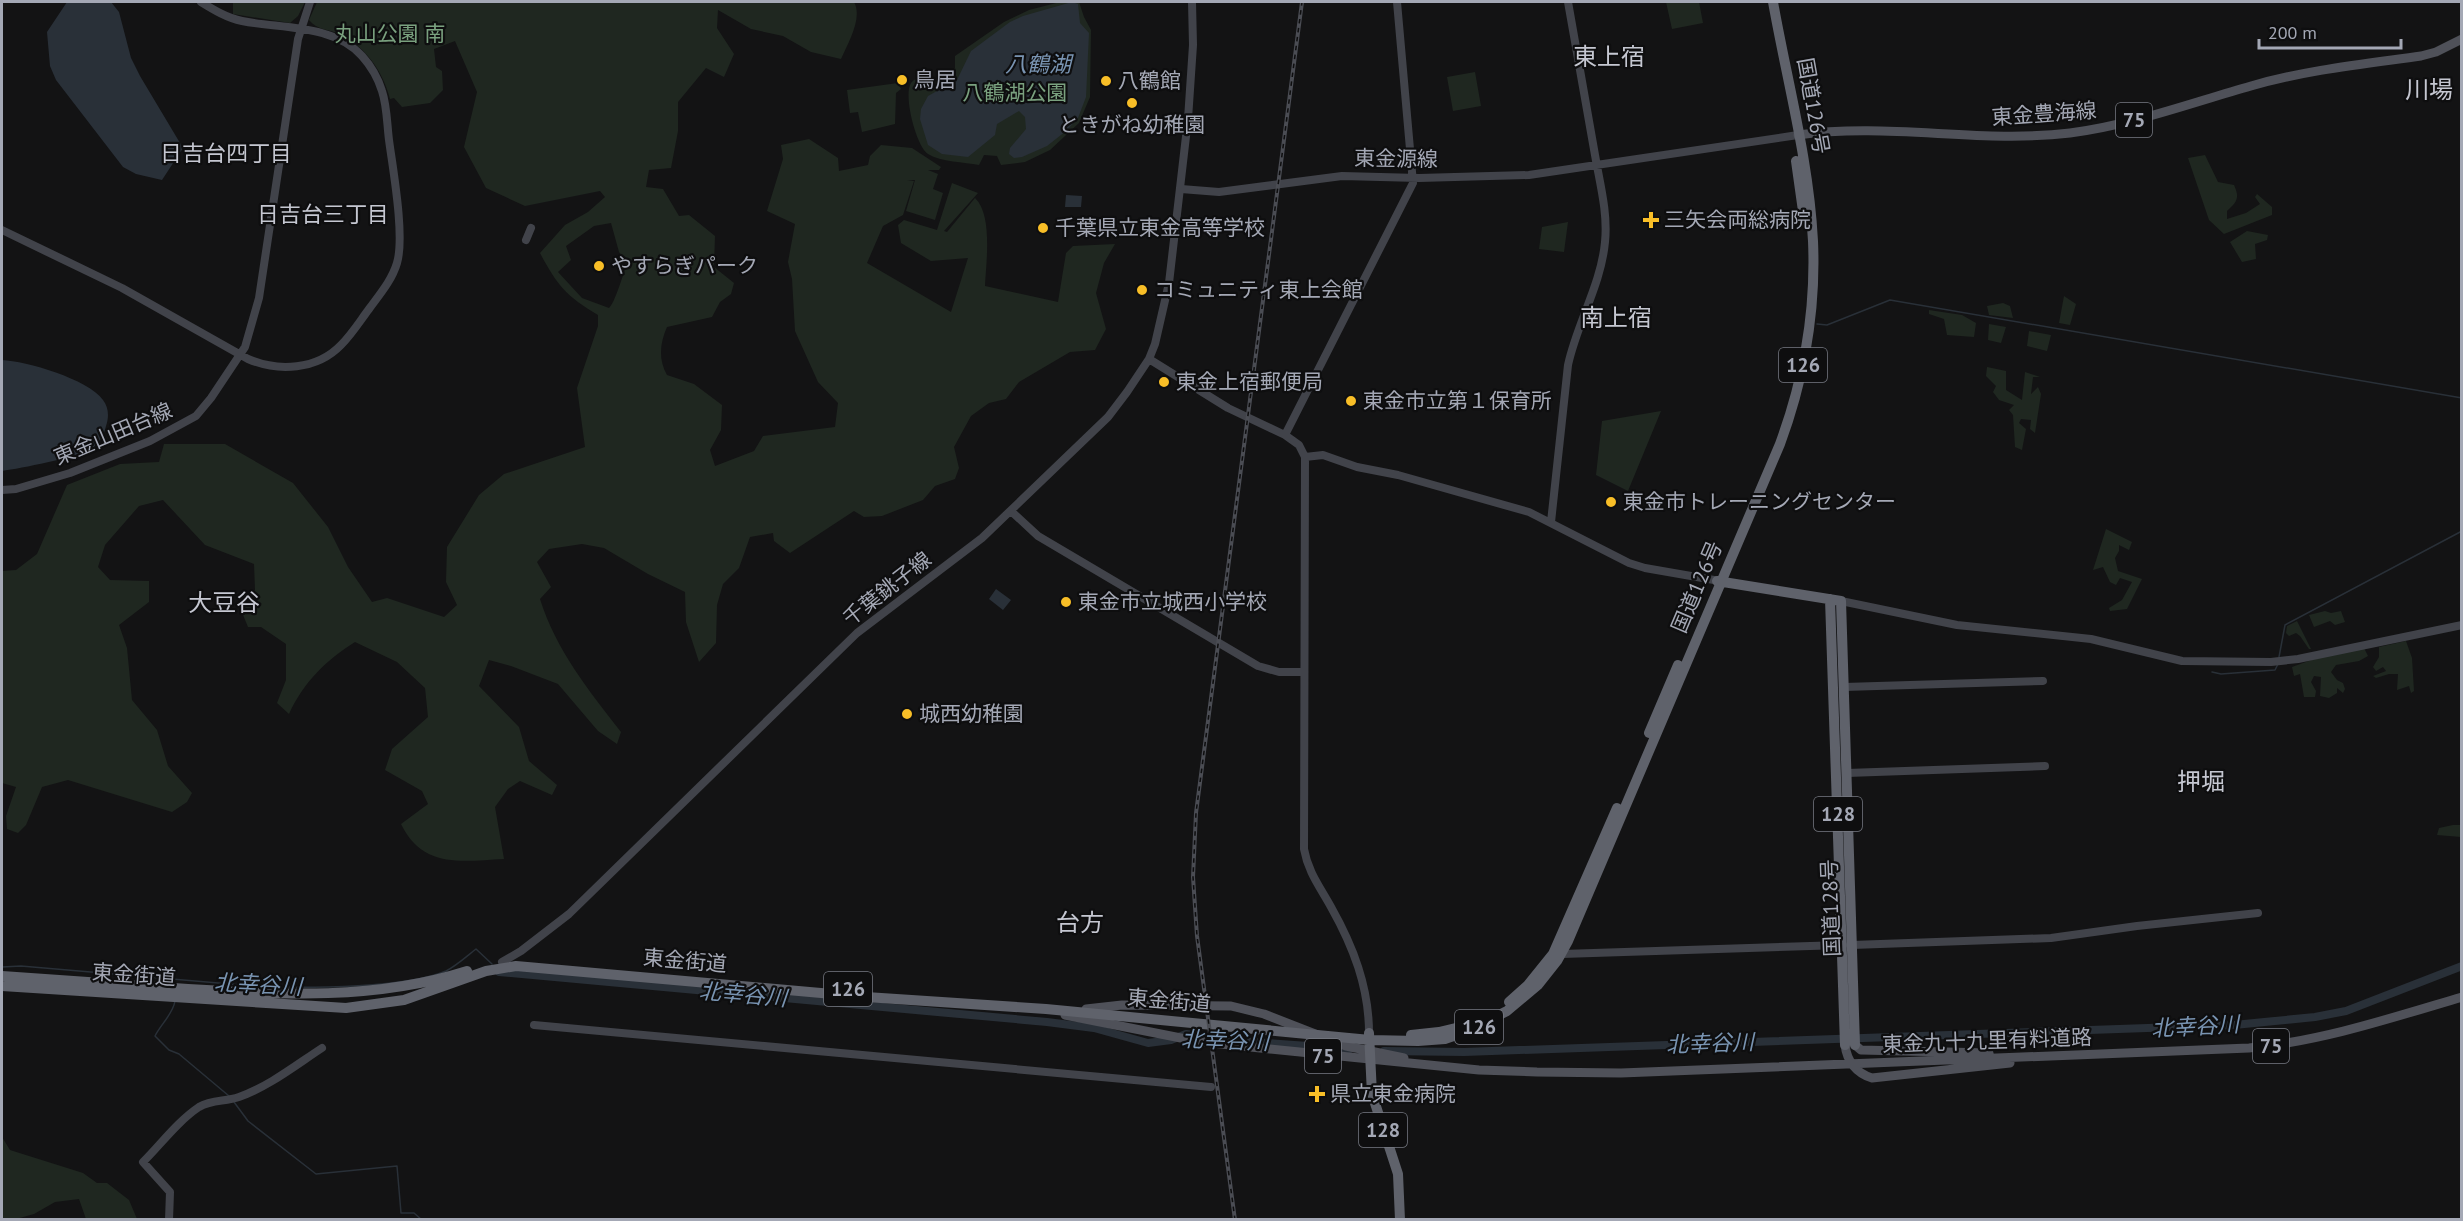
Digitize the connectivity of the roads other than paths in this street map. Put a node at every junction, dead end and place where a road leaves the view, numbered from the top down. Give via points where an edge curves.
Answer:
1 (201, 2) edge
2 (310, 2) edge
3 (1192, 2) edge
4 (1397, 2) edge
5 (1568, 2) edge
6 (1767, 2) edge
7 (1773, 2) edge
8 (301, 30) junction
9 (2462, 39) edge
10 (1794, 136) junction
11 (1598, 166) junction
12 (1414, 178) junction
13 (1181, 189) junction
14 (531, 228) dead end
15 (2, 230) edge
16 (526, 240) dead end
17 (241, 355) junction
18 (1149, 359) junction
19 (1285, 435) junction
20 (1305, 457) junction
21 (2, 490) edge
22 (1011, 511) junction
23 (1551, 522) junction
24 (1718, 581) junction
25 (1836, 600) junction
26 (2462, 626) edge
27 (1304, 672) junction
28 (2043, 681) dead end
29 (1839, 688) junction
30 (2045, 766) dead end
31 (1842, 773) junction
32 (2258, 913) dead end
33 (1847, 945) junction
34 (528, 946) junction
35 (1562, 954) junction
36 (502, 962) junction
37 (526, 964) junction
38 (2, 976) edge
39 (2, 986) edge
40 (93, 987) junction
41 (2462, 998) edge
42 (980, 1004) junction
43 (1086, 1009) junction
44 (1195, 1020) junction
45 (534, 1025) dead end
46 (1370, 1037) junction
47 (1850, 1045) junction
48 (322, 1048) dead end
49 (2075, 1055) junction
50 (1508, 1071) junction
51 (1211, 1087) dead end
52 (169, 1220) edge
53 (1400, 1220) edge

1 - 8 street via 241,21
2 - 8 street, 東金山田台線
3 - 13 street via 1193,48
4 - 12 street
5 - 11 street
6 - 10 highway, 国道126号 / 126
7 - 10 highway, 国道126号 / 126
8 - 17 street, 東金山田台線 via 259,298
8 - 17 street via 339,39 373,69 381,88 395,189 398,260 390,280 347,338 326,357 278,368
9 - 10 main road, 東金豊海線 / 75 via 2421,56 2293,76 2089,130 2012,137 1892,132
10 - 11 street, 東金源線
10 - 24 highway, 国道126号 / 126 via 1807,184 1813,240 1805,356 1785,430
11 - 12 street, 東金源線 via 1521,176
11 - 23 street via 1605,211 1605,246 1568,365
12 - 13 street, 東金源線 via 1342,176 1219,192
12 - 19 street
13 - 18 street, 千葉銚子線 via 1169,283
14 - 16 street
15 - 17 street via 122,288
17 - 21 street, 東金山田台線 via 203,409 181,426 70,473
18 - 19 street via 1228,408
18 - 22 street, 千葉銚子線 via 1108,417
19 - 20 street via 1299,445
20 - 23 street via 1323,455 1529,512
20 - 27 street
22 - 27 street via 1038,536 1258,666 1279,672
22 - 34 street, 千葉銚子線 via 963,554 857,633 569,914
23 - 24 street via 1629,563
24 - 25 highway
24 - 35 highway, 国道126号 / 126
24 - 46 highway, 国道126号 / 126 via 1548,962 1509,1002 1468,1024 1418,1035
25 - 26 street via 1957,625 2091,639 2202,662 2298,659
25 - 29 highway, 国道128号 / 128
27 - 46 street via 1304,849 1307,864 1359,968
28 - 29 street
29 - 31 highway, 国道128号 / 128
30 - 31 street
31 - 33 highway, 国道128号 / 128
32 - 33 street via 2051,938
33 - 35 street
33 - 47 highway, 国道128号 / 128
34 - 36 street, 千葉銚子線
34 - 37 street
35 - 46 highway, 国道126号 / 126 via 1527,996 1482,1025 1431,1041
36 - 37 highway, 東金街道 / 126
36 - 40 highway, 東金街道 / 126 via 418,984 348,992
37 - 40 highway, 東金街道 / 126 via 494,969 404,1000 346,1008
37 - 42 highway, 東金街道 / 126 via 862,997
37 - 43 highway, 東金街道 / 126 via 579,964
38 - 40 highway, 東金街道 / 126
39 - 40 highway, 東金街道 / 126
41 - 49 main road, 東金九十九里有料道路 / 75 via 2292,1043
42 - 44 highway, 東金街道 / 126
42 - 50 main road, 東金九十九里有料道路 / 75 via 1201,1042
43 - 44 highway, 東金街道 / 126
43 - 50 main road, 東金九十九里有料道路 / 75 via 1231,1006 1264,1014 1359,1050
44 - 46 highway, 東金街道 / 126
45 - 51 street
46 - 53 highway, 128 via 1372,1094 1398,1174
47 - 49 main road, 75 via 1861,1050
47 - 49 main road, 75 via 1848,1058 1855,1068 1865,1076 1881,1079
48 - 52 street via 237,1098 202,1105 143,1162 170,1192
49 - 50 main road, 東金九十九里有料道路 / 75 via 1621,1073

